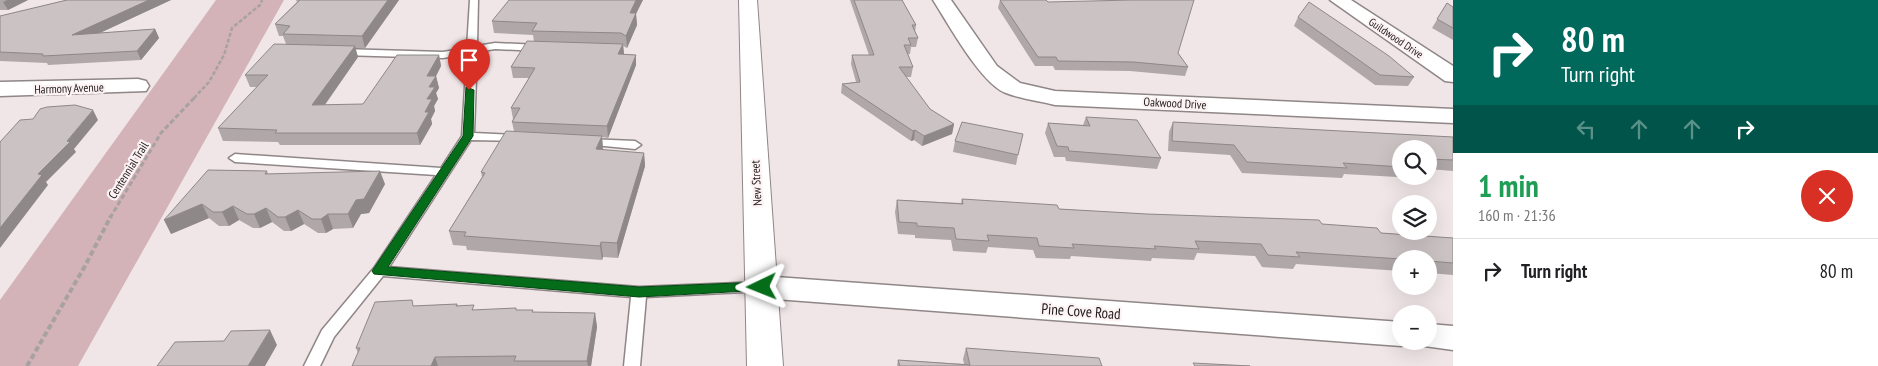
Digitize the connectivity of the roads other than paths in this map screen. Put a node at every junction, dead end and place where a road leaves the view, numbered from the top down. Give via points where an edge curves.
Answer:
1 (474, 0) edge
2 (748, 0) edge
3 (942, 0) edge
4 (1339, 0) edge
5 (554, 48) edge
6 (326, 51) edge
7 (471, 52) junction
8 (1453, 76) edge
9 (138, 86) dead end
10 (3, 92) edge
11 (1453, 116) edge
12 (468, 136) junction
13 (532, 139) edge
14 (579, 142) edge
15 (635, 145) dead end
16 (235, 158) dead end
17 (444, 172) junction
18 (379, 271) junction
19 (762, 287) junction
20 (639, 292) junction
21 (1392, 333) edge
22 (1437, 337) edge
23 (1453, 338) edge
24 (312, 366) edge
25 (632, 366) edge
26 (765, 366) edge

1 - 7 lane
2 - 19 main road, New Street
3 - 11 street, Oakwood Drive via 990,70 1012,88 1055,98
4 - 8 street, Guildwood Drive
5 - 7 lane via 495,46
6 - 7 lane via 443,55
7 - 12 lane
9 - 10 street, Harmony Avenue
12 - 13 lane
12 - 17 lane
14 - 15 lane
16 - 17 lane
17 - 18 lane
18 - 20 lane
18 - 24 lane via 328,334
19 - 20 lane
19 - 21 street, Pine Cove Road
19 - 26 main road, New Street
20 - 25 lane
22 - 23 street

